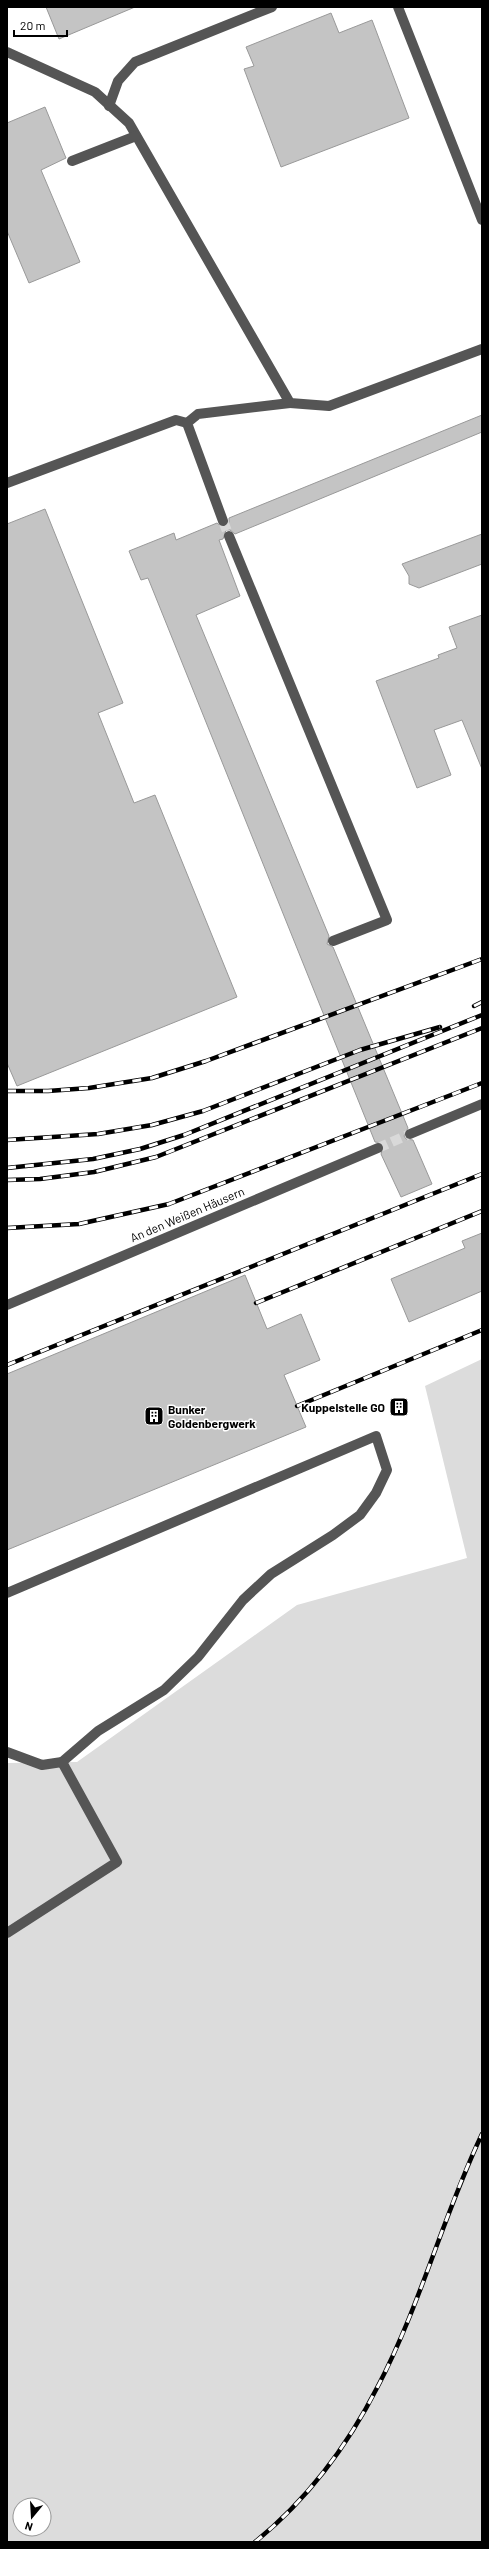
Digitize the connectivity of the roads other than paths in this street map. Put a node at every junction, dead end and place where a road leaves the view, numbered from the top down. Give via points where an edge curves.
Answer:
1 (272, 7) edge
2 (398, 7) edge
3 (7, 52) edge
4 (109, 106) junction
5 (136, 136) junction
6 (72, 161) dead end
7 (479, 204) edge
8 (482, 220) edge
9 (482, 348) edge
10 (290, 403) junction
11 (187, 423) junction
12 (7, 483) edge
13 (223, 521) tunnel mouth
14 (229, 536) tunnel mouth
15 (333, 940) dead end
16 (482, 1104) edge
17 (410, 1134) tunnel mouth
18 (378, 1148) tunnel mouth
19 (7, 1305) edge
20 (7, 1593) edge
21 (7, 1752) edge
22 (62, 1762) junction
23 (7, 1933) edge

1 - 4 street via 135,62 118,81
2 - 7 street
3 - 4 street via 95,92
4 - 5 street via 129,123
5 - 6 street
5 - 10 street
7 - 8 street
9 - 10 street via 329,406
10 - 11 street via 198,414
11 - 12 street via 176,420
11 - 13 street
14 - 15 street via 387,920
16 - 17 street
18 - 19 street, An den Weißen Häusern
20 - 22 street via 376,1436 387,1470 376,1493 360,1515 270,1574 243,1600 198,1657 164,1690 98,1731
21 - 22 street via 42,1765
22 - 23 street via 117,1862

